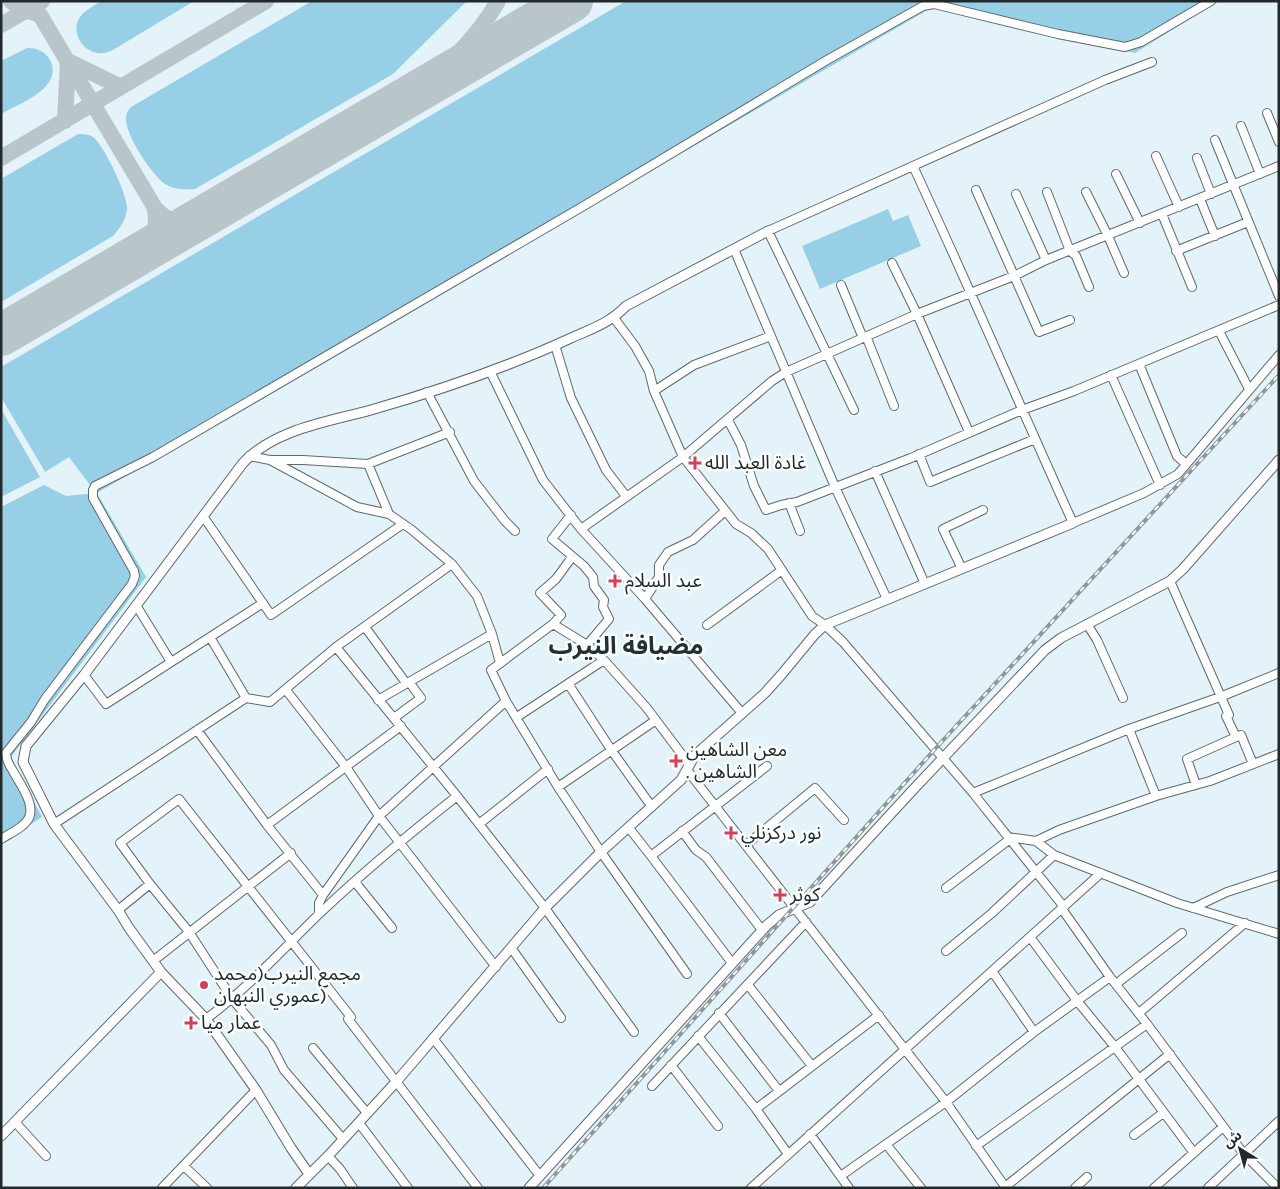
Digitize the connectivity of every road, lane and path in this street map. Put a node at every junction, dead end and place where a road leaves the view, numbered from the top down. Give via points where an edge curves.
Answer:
1 (1211, 1) edge
2 (1152, 62) dead end
3 (1268, 113) dead end
4 (1241, 126) dead end
5 (1215, 140) dead end
6 (1279, 142) edge
7 (1156, 156) dead end
8 (1197, 158) dead end
9 (913, 166) junction
10 (1279, 166) edge
11 (1116, 174) dead end
12 (1260, 174) junction
13 (1233, 185) junction
14 (976, 190) dead end
15 (1047, 192) dead end
16 (1086, 192) dead end
17 (1016, 194) dead end
18 (1210, 194) junction
19 (1200, 199) junction
20 (1179, 207) junction
21 (1162, 214) junction
22 (1248, 222) junction
23 (1140, 223) junction
24 (768, 231) junction
25 (1108, 236) junction
26 (1214, 236) junction
27 (734, 249) junction
28 (1070, 251) junction
29 (1176, 251) junction
30 (1046, 260) junction
31 (892, 263) dead end
32 (1124, 273) dead end
33 (1014, 276) junction
34 (841, 285) dead end
35 (1089, 287) dead end
36 (1192, 288) dead end
37 (972, 293) junction
38 (1279, 296) edge
39 (1279, 306) edge
40 (917, 314) junction
41 (614, 318) junction
42 (1070, 320) dead end
43 (1219, 331) junction
44 (770, 336) junction
45 (865, 337) junction
46 (555, 346) junction
47 (828, 354) junction
48 (1279, 355) edge
49 (1139, 364) junction
50 (490, 371) junction
51 (786, 372) junction
52 (1111, 376) junction
53 (1249, 389) junction
54 (654, 390) junction
55 (427, 392) junction
56 (894, 406) dead end
57 (854, 410) dead end
58 (1022, 410) junction
59 (728, 420) junction
60 (450, 432) junction
61 (969, 432) junction
62 (1035, 439) junction
63 (919, 454) junction
64 (250, 456) junction
65 (683, 456) junction
66 (270, 460) junction
67 (1279, 460) edge
68 (368, 464) junction
69 (1186, 464) junction
70 (875, 471) junction
71 (1160, 485) junction
72 (835, 487) junction
73 (626, 496) junction
74 (789, 503) junction
75 (983, 510) dead end
76 (725, 511) junction
77 (389, 514) junction
78 (571, 515) junction
79 (203, 516) junction
80 (403, 524) junction
81 (1073, 524) junction
82 (581, 529) junction
83 (515, 531) dead end
84 (800, 531) dead end
85 (572, 557) junction
86 (452, 564) junction
87 (962, 569) junction
88 (782, 570) junction
89 (1170, 581) junction
90 (926, 584) junction
91 (645, 599) junction
92 (888, 599) junction
93 (262, 603) junction
94 (136, 605) junction
95 (553, 624) junction
96 (825, 624) junction
97 (1087, 624) junction
98 (707, 625) dead end
99 (365, 626) junction
100 (492, 634) junction
101 (210, 637) junction
102 (587, 644) junction
103 (336, 647) junction
104 (604, 660) junction
105 (171, 662) junction
106 (500, 663) junction
107 (1279, 673) edge
108 (84, 675) junction
109 (408, 682) junction
110 (568, 685) junction
111 (286, 690) junction
112 (1220, 697) junction
113 (246, 698) junction
114 (1123, 698) dead end
115 (378, 700) junction
116 (506, 702) junction
117 (742, 712) junction
118 (517, 717) junction
119 (394, 718) junction
120 (656, 720) junction
121 (401, 726) junction
122 (1129, 729) junction
123 (198, 730) junction
124 (1236, 737) junction
125 (612, 751) junction
126 (1279, 754) edge
127 (942, 758) junction
128 (1253, 764) junction
129 (767, 766) dead end
130 (346, 767) junction
131 (433, 767) junction
132 (688, 767) junction
133 (548, 769) junction
134 (1196, 785) junction
135 (558, 787) junction
136 (973, 792) junction
137 (457, 796) junction
138 (1156, 796) junction
139 (716, 806) junction
140 (652, 807) junction
141 (379, 816) junction
142 (844, 820) dead end
143 (54, 824) junction
144 (479, 824) junction
145 (267, 825) junction
146 (629, 828) junction
147 (682, 831) junction
148 (1009, 838) junction
149 (1, 839) edge
150 (1036, 841) junction
151 (400, 842) junction
152 (746, 845) junction
153 (601, 852) junction
154 (291, 853) junction
155 (1054, 855) junction
156 (651, 856) junction
157 (1037, 872) junction
158 (1101, 874) junction
159 (1279, 875) edge
160 (355, 882) junction
161 (150, 884) junction
162 (248, 886) junction
163 (946, 888) dead end
164 (323, 895) junction
165 (795, 907) junction
166 (545, 908) junction
167 (1063, 908) junction
168 (1193, 908) junction
169 (118, 910) junction
170 (319, 914) junction
171 (806, 922) junction
172 (1245, 923) junction
173 (392, 928) dead end
174 (762, 930) junction
175 (189, 932) junction
176 (1182, 933) dead end
177 (1279, 934) edge
178 (1030, 937) junction
179 (292, 941) junction
180 (512, 949) junction
181 (946, 951) dead end
182 (153, 961) junction
183 (732, 963) junction
184 (496, 967) junction
185 (992, 971) junction
186 (161, 972) junction
187 (686, 974) dead end
188 (1110, 977) junction
189 (1116, 984) junction
190 (748, 985) junction
191 (233, 1000) junction
192 (1078, 1002) junction
193 (719, 1013) junction
194 (1139, 1013) junction
195 (879, 1015) junction
196 (561, 1018) dead end
197 (206, 1019) junction
198 (1147, 1024) junction
199 (634, 1032) dead end
200 (1034, 1032) junction
201 (698, 1036) junction
202 (433, 1038) junction
203 (1115, 1047) junction
204 (313, 1048) dead end
205 (905, 1049) junction
206 (1170, 1054) junction
207 (671, 1065) junction
208 (812, 1066) junction
209 (1138, 1079) junction
210 (396, 1082) junction
211 (652, 1086) dead end
212 (256, 1090) junction
213 (779, 1091) junction
214 (946, 1102) junction
215 (756, 1109) junction
216 (367, 1113) junction
217 (1163, 1113) junction
218 (1279, 1121) edge
219 (15, 1122) junction
220 (359, 1123) junction
221 (718, 1126) dead end
222 (1223, 1127) junction
223 (810, 1134) junction
224 (1134, 1134) dead end
225 (1, 1136) edge
226 (343, 1139) junction
227 (886, 1144) junction
228 (976, 1146) junction
229 (1194, 1153) junction
230 (1243, 1153) junction
231 (788, 1154) junction
232 (46, 1156) dead end
233 (328, 1156) junction
234 (184, 1166) junction
235 (309, 1174) junction
236 (842, 1175) junction
237 (540, 1176) junction
238 (1087, 1177) dead end
239 (1006, 1187) edge
240 (162, 1188) edge
241 (207, 1188) edge
242 (296, 1188) edge
243 (353, 1188) edge
244 (408, 1188) edge
245 (478, 1188) edge
246 (529, 1188) edge
247 (751, 1188) edge
248 (849, 1188) edge
249 (921, 1188) edge
250 (1075, 1188) edge
251 (1154, 1188) edge
252 (1208, 1188) edge
253 (1278, 1188) edge

1 - 149 street via 1141,42 1125,47 934,4 923,6 152,457 95,486 92,494 134,571 134,579 6,754 30,810 24,824
2 - 9 street
3 - 6 street
4 - 12 street
5 - 13 street
7 - 20 street
8 - 18 street
9 - 24 street
9 - 37 street
10 - 12 street
11 - 23 street
12 - 13 street
13 - 18 street
13 - 22 street
14 - 33 street
15 - 28 street
16 - 25 street
17 - 30 street
18 - 19 street
19 - 20 street
19 - 26 street
20 - 21 street
21 - 23 street
21 - 29 street
22 - 26 street
22 - 38 street
23 - 25 street
24 - 27 street
24 - 47 street
25 - 28 street
25 - 32 street
26 - 29 street
27 - 41 street via 626,306
27 - 44 street
28 - 30 street
28 - 35 street via 1076,256
29 - 36 street
30 - 33 street
31 - 40 street
33 - 37 street
33 - 42 street via 1039,332
34 - 45 street
37 - 40 street
37 - 58 street
39 - 43 street
40 - 45 street
40 - 61 street
41 - 46 street
41 - 54 street via 650,372
43 - 49 street
43 - 53 street
44 - 51 street
44 - 54 street via 694,365
45 - 47 street
45 - 56 street
46 - 50 street
46 - 73 street via 571,398 606,470
47 - 51 street
47 - 57 street
48 - 53 street
49 - 52 street
49 - 69 street via 1177,456
50 - 55 street
50 - 78 street via 542,480
51 - 59 street
51 - 72 street
52 - 58 street
52 - 71 street
53 - 69 street
54 - 65 street
55 - 60 street
55 - 64 street via 276,439
58 - 61 street
58 - 62 street
59 - 65 street
59 - 74 street via 766,510
60 - 68 street
60 - 83 street via 474,481
61 - 63 street
62 - 63 street via 930,482
62 - 81 street
63 - 70 street
64 - 66 street
64 - 79 street
65 - 73 street
65 - 76 street
66 - 68 street
66 - 77 street via 357,507
67 - 89 street via 1184,570
68 - 77 street
69 - 71 street via 1178,474
70 - 72 street
70 - 90 street
71 - 81 street
72 - 74 street
72 - 92 street
73 - 82 street
74 - 84 street
75 - 87 street via 943,530
76 - 88 street via 768,549
76 - 91 street via 693,540 668,552 659,565 659,577
77 - 80 street
78 - 82 street
78 - 85 street via 552,539
79 - 93 street
79 - 94 street
80 - 86 street
80 - 93 street via 270,615
81 - 87 street
82 - 91 street
85 - 95 street via 556,580 540,593 561,615
85 - 102 street via 581,562 593,577 609,619
86 - 99 street
86 - 100 street via 477,596
87 - 90 street
88 - 96 street via 812,616
88 - 98 street
89 - 97 street
89 - 112 street
90 - 92 street
91 - 117 street
92 - 96 street
93 - 101 street
94 - 105 street
94 - 108 street
95 - 102 street
95 - 106 street
96 - 117 street via 782,674
96 - 127 street
97 - 114 street
97 - 127 street via 1045,650
99 - 103 street
99 - 109 street
100 - 106 street
100 - 109 street
101 - 105 street
101 - 113 street
102 - 104 street
103 - 111 street
103 - 115 street
104 - 110 street
104 - 120 street
105 - 108 street via 106,704
106 - 116 street via 491,670
107 - 112 street
108 - 143 street via 26,746 23,762
109 - 115 street
109 - 119 street via 421,698
110 - 118 street
110 - 125 street
111 - 113 street via 270,702
111 - 130 street
112 - 122 street
112 - 124 street
113 - 123 street
115 - 119 street
116 - 118 street
116 - 131 street
117 - 132 street via 695,755
118 - 133 street
119 - 121 street
120 - 125 street
120 - 132 street
121 - 130 street
121 - 131 street
122 - 136 street
122 - 138 street
123 - 143 street
123 - 145 street
124 - 128 street via 1241,735
124 - 134 street via 1187,759
125 - 135 street
125 - 140 street
126 - 128 street
127 - 136 street
127 - 165 street via 810,902
128 - 134 street
129 - 139 street
130 - 141 street
130 - 145 street
131 - 137 street
131 - 141 street
132 - 139 street
132 - 140 street via 681,780
133 - 135 street
133 - 144 street
134 - 138 street
135 - 153 street
136 - 148 street
137 - 144 street
137 - 151 street
138 - 150 street
139 - 147 street
139 - 152 street
140 - 146 street
141 - 151 street
141 - 164 street
142 - 152 street via 815,788
143 - 169 street
144 - 166 street
145 - 154 street
146 - 153 street
146 - 156 street
147 - 156 street
147 - 174 street
148 - 150 street
148 - 157 street
148 - 163 street
150 - 155 street
151 - 160 street
151 - 184 street
152 - 165 street
153 - 166 street
153 - 187 street
154 - 162 street
154 - 164 street
155 - 157 street
155 - 158 street
156 - 183 street
157 - 167 street
157 - 181 street
158 - 167 street
158 - 168 street
159 - 168 street via 1226,892
160 - 170 street
160 - 173 street
161 - 162 street via 120,843 179,798
161 - 169 street
161 - 175 street
162 - 175 street
162 - 179 street
164 - 170 street
165 - 171 street
165 - 174 street via 779,915
166 - 180 street
166 - 199 street
167 - 178 street
167 - 188 street
168 - 172 street
169 - 182 street
170 - 179 street
171 - 190 street
171 - 195 street
172 - 177 street
172 - 194 street
174 - 183 street
175 - 182 street
175 - 191 street
176 - 189 street
178 - 185 street
178 - 192 street
179 - 191 street
179 - 210 street
180 - 184 street
180 - 196 street
182 - 186 street
183 - 237 street
184 - 202 street
185 - 200 street
185 - 205 street
186 - 197 street
186 - 219 street
188 - 189 street
188 - 192 street
189 - 194 street
190 - 193 street
190 - 208 street
191 - 197 street
191 - 226 street via 271,1045 284,1070
192 - 200 street
192 - 203 street
193 - 201 street
193 - 213 street
194 - 198 street
195 - 205 street
195 - 208 street
197 - 212 street
198 - 203 street
198 - 206 street
200 - 214 street
201 - 207 street
201 - 215 street
202 - 210 street
202 - 237 street
203 - 209 street
203 - 228 street
204 - 216 street
205 - 214 street
205 - 223 street
206 - 209 street
206 - 222 street
207 - 211 street
207 - 221 street
208 - 213 street
209 - 217 street
209 - 239 street
210 - 216 street
210 - 245 street
212 - 234 street
212 - 235 street
213 - 215 street
214 - 227 street
214 - 228 street
215 - 231 street
216 - 220 street
217 - 224 street
217 - 229 street
218 - 230 street
219 - 225 street
219 - 232 street
220 - 226 street
220 - 244 street
222 - 229 street
222 - 230 street
223 - 231 street
223 - 236 street
226 - 233 street
227 - 236 street
227 - 249 street
228 - 239 street
229 - 251 street
230 - 252 street
230 - 253 street
231 - 247 street
233 - 235 street
233 - 243 street
234 - 240 street
234 - 241 street
235 - 242 street
236 - 248 street
237 - 246 street
238 - 250 street

